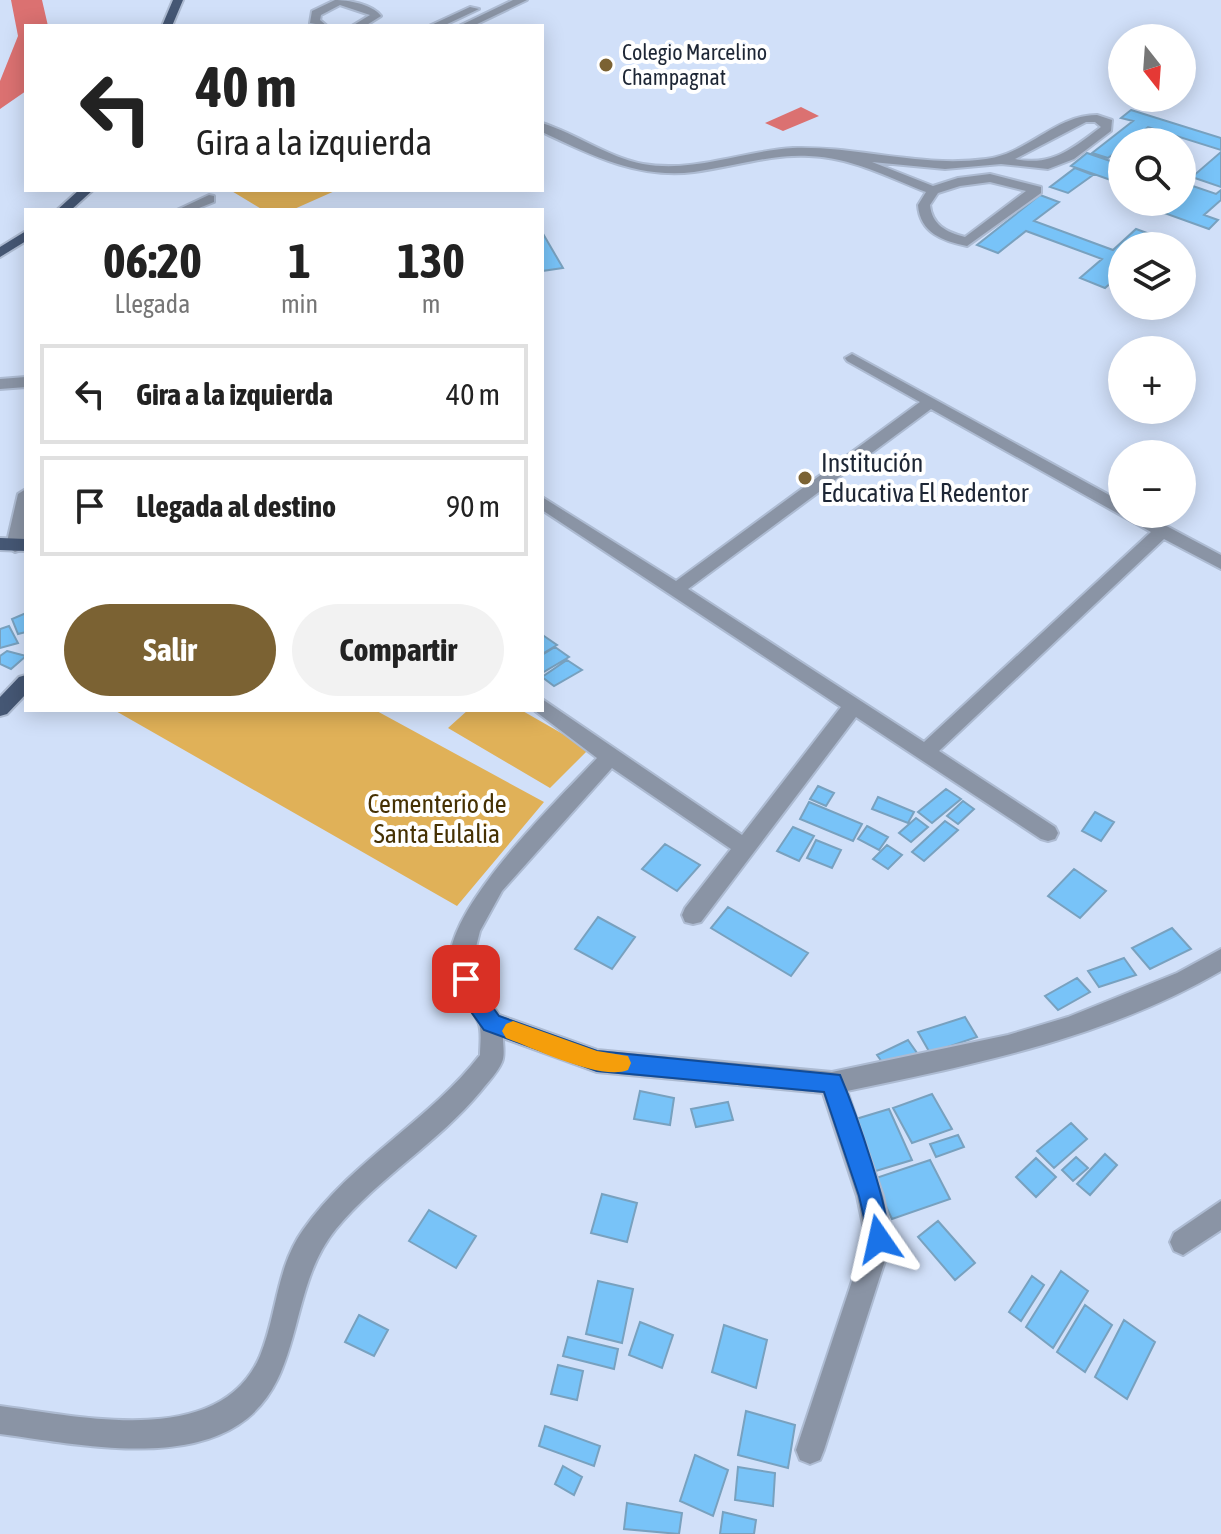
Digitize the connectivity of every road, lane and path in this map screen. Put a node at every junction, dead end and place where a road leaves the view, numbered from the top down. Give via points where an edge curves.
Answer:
1 (488, 0) edge
2 (522, 0) edge
3 (180, 1) edge
4 (342, 1) edge
5 (168, 24) edge
6 (319, 24) edge
7 (361, 24) edge
8 (443, 24) edge
9 (468, 24) edge
10 (544, 128) edge
11 (829, 154) junction
12 (1001, 160) junction
13 (933, 190) junction
14 (85, 192) edge
15 (209, 199) dead end
16 (68, 208) edge
17 (188, 208) edge
18 (24, 236) edge
19 (0, 253) edge
20 (852, 358) dead end
21 (24, 382) edge
22 (0, 384) edge
23 (929, 403) junction
24 (1108, 501) edge
25 (24, 502) edge
26 (544, 503) edge
27 (1157, 528) edge
28 (1163, 531) junction
29 (14, 545) edge
30 (1221, 563) edge
31 (678, 588) junction
32 (24, 684) edge
33 (854, 705) junction
34 (544, 708) edge
35 (0, 709) edge
36 (924, 753) junction
37 (610, 757) junction
38 (1048, 833) dead end
39 (744, 847) junction
40 (693, 915) dead end
41 (1221, 959) edge
42 (491, 1023) junction
43 (832, 1083) junction
44 (1221, 1214) edge
45 (1183, 1242) dead end
46 (0, 1420) edge
47 (810, 1450) dead end

1 - 8 street
2 - 9 street
3 - 5 main road
4 - 6 street via 316,13
4 - 7 street via 374,13
10 - 11 street via 603,156 647,169 676,170 770,153
11 - 12 street via 974,166
11 - 13 street
12 - 12 street via 1077,120 1099,118 1108,123 1054,166
13 - 13 street via 990,178 1036,190 967,242 944,235 928,221 924,205
14 - 16 main road
15 - 17 street
18 - 19 main road
20 - 23 street
21 - 22 street
23 - 24 street
23 - 31 street
25 - 29 street
26 - 31 street
27 - 28 street
28 - 30 street
28 - 36 street
31 - 33 street
32 - 35 main road
33 - 36 street
33 - 39 street
34 - 37 street
36 - 38 street
37 - 39 street
37 - 42 street via 494,885 469,930 461,963 472,995
39 - 40 street
41 - 43 street via 1185,980 1071,1027 1008,1046
42 - 43 street via 597,1061
42 - 46 street via 492,1058 461,1096 356,1190 310,1241 271,1365 248,1404 190,1431 132,1434
43 - 47 street via 879,1239
44 - 45 street

